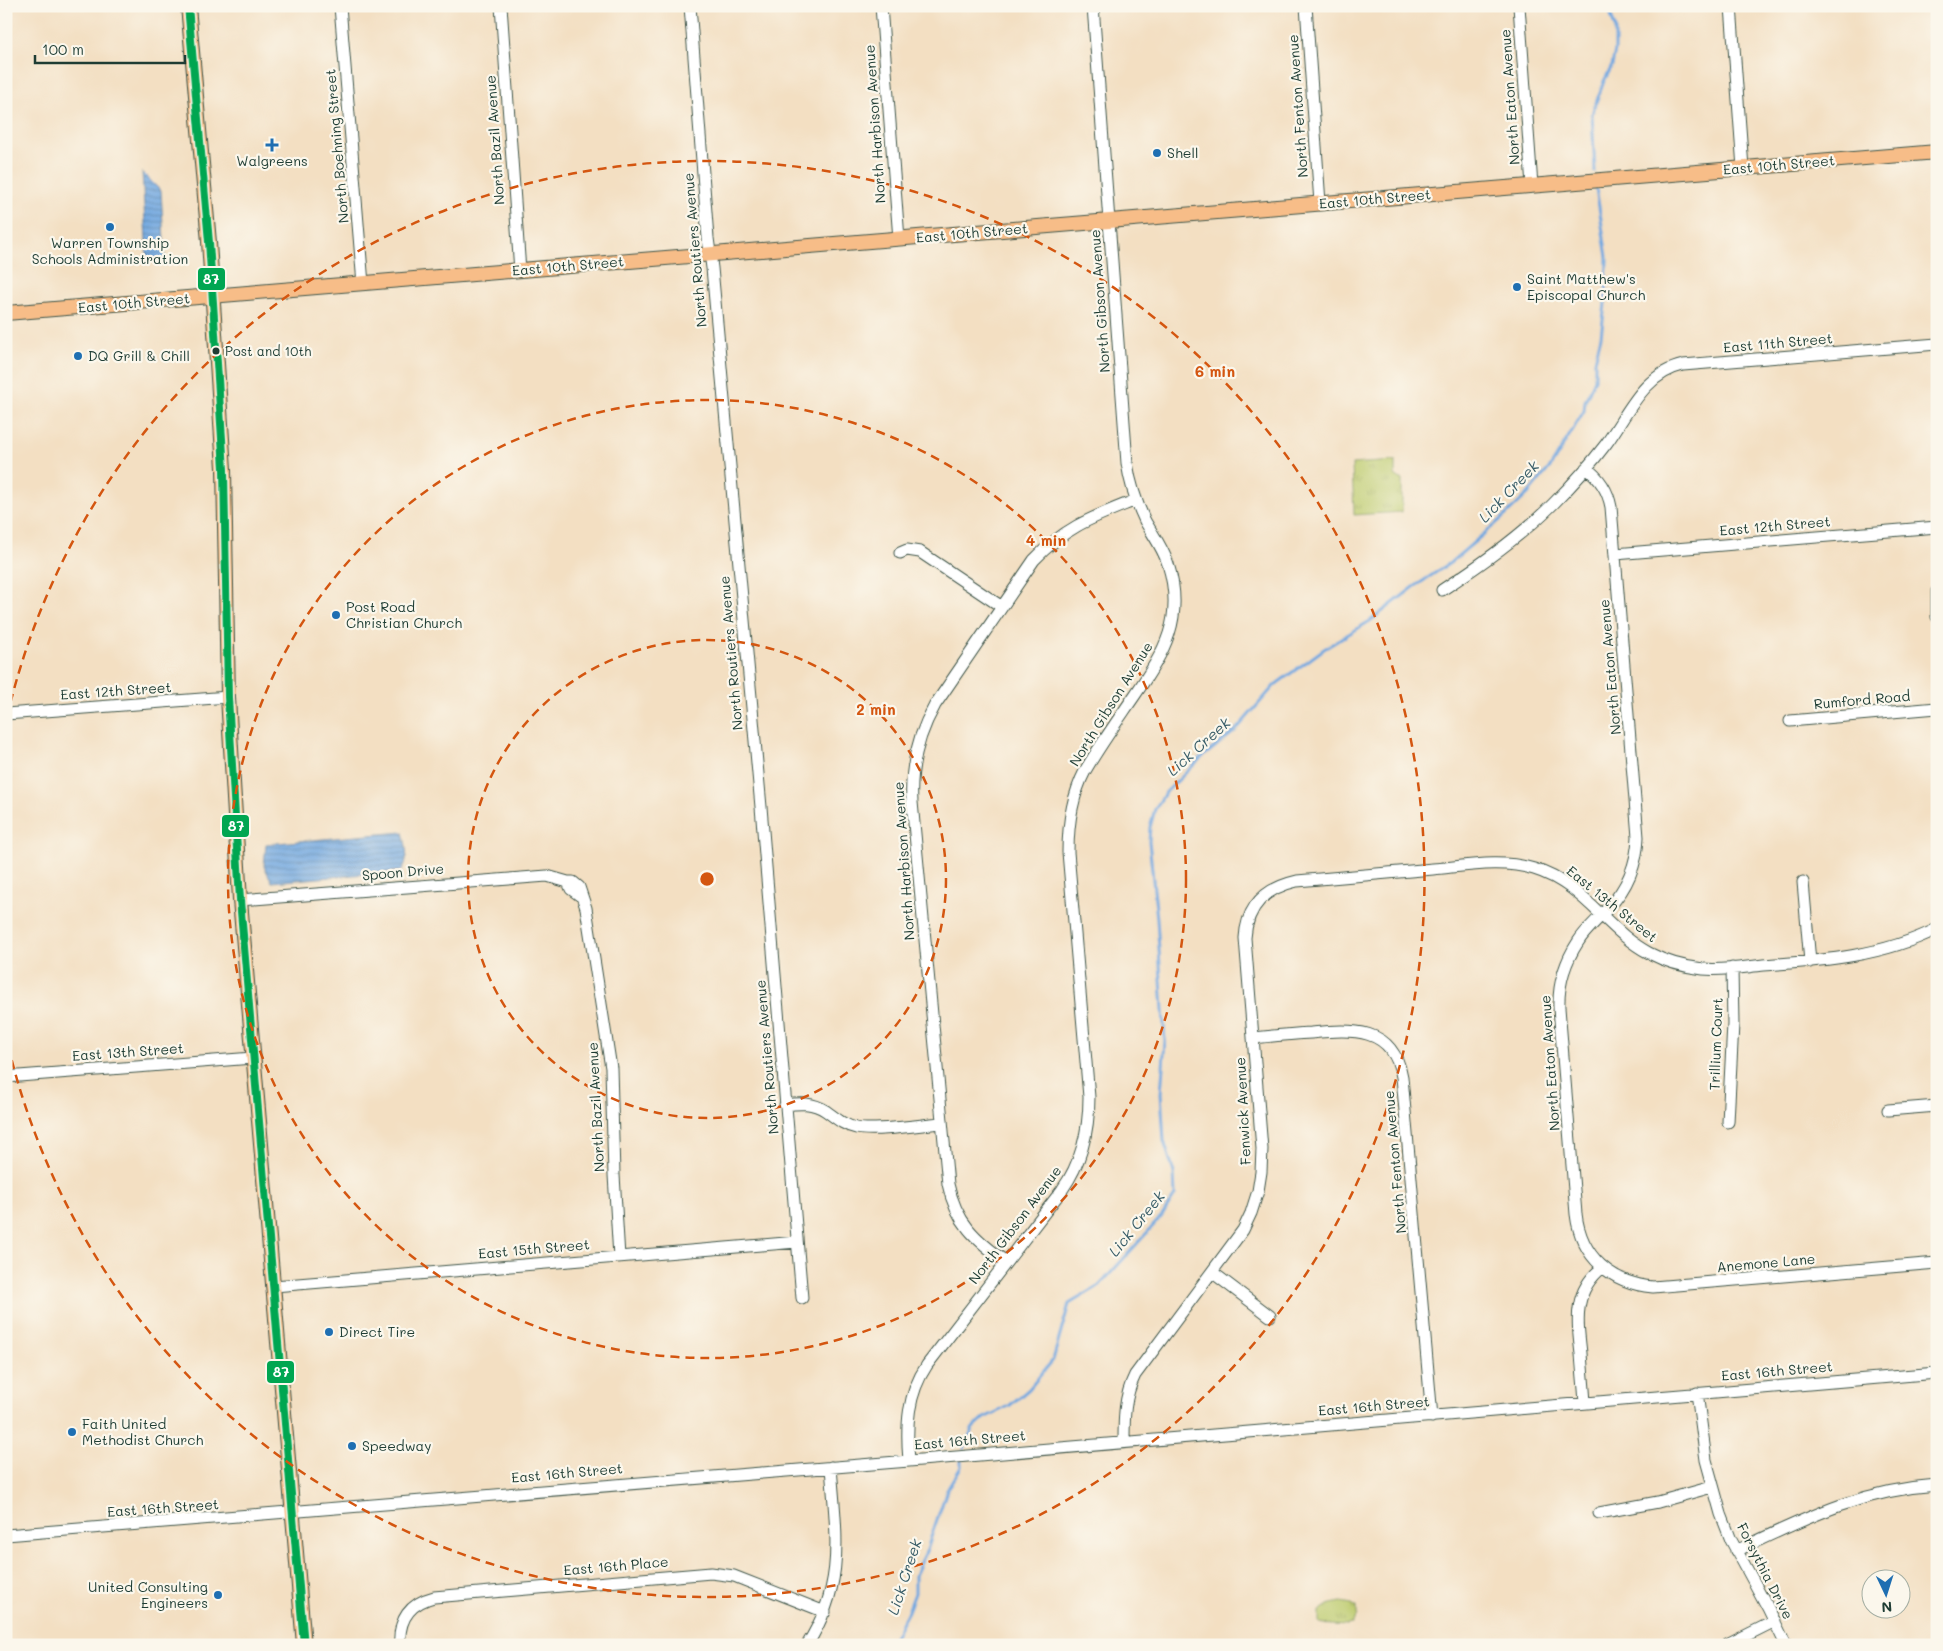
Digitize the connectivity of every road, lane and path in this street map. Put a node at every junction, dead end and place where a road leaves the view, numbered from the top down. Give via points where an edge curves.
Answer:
1 (188, 6) edge
2 (340, 6) edge
3 (500, 6) edge
4 (690, 6) edge
5 (881, 6) edge
6 (1093, 6) edge
7 (1306, 6) edge
8 (1519, 6) edge
9 (1731, 6) edge
10 (1937, 152) edge
11 (1743, 168) junction
12 (1532, 186) junction
13 (1320, 203) junction
14 (1108, 221) junction
15 (899, 239) junction
16 (710, 254) junction
17 (520, 271) junction
18 (363, 284) junction
19 (212, 296) junction
20 (6, 314) edge
21 (1937, 344) edge
22 (1586, 468) junction
23 (1136, 500) junction
24 (1937, 527) edge
25 (900, 553) dead end
26 (1616, 554) junction
27 (1442, 590) dead end
28 (1937, 590) edge
29 (1002, 607) junction
30 (1937, 617) edge
31 (228, 697) junction
32 (1937, 708) edge
33 (6, 714) edge
34 (1790, 721) dead end
35 (568, 882) joint
36 (1803, 882) dead end
37 (1266, 894) joint
38 (240, 900) junction
39 (1602, 915) junction
40 (1937, 929) edge
41 (1810, 962) junction
42 (1732, 968) junction
43 (1253, 1038) junction
44 (253, 1058) junction
45 (6, 1077) edge
46 (786, 1104) junction
47 (1937, 1106) edge
48 (1888, 1110) dead end
49 (1728, 1122) dead end
50 (941, 1123) junction
51 (797, 1242) junction
52 (620, 1257) junction
53 (1006, 1262) junction
54 (1937, 1263) edge
55 (1603, 1267) junction
56 (1212, 1272) junction
57 (274, 1286) junction
58 (802, 1298) dead end
59 (1270, 1316) dead end
60 (1937, 1373) edge
61 (1697, 1393) junction
62 (1585, 1403) junction
63 (1432, 1417) junction
64 (1124, 1442) junction
65 (909, 1461) junction
66 (831, 1467) junction
67 (1937, 1485) edge
68 (1712, 1487) junction
69 (292, 1513) junction
70 (1599, 1513) dead end
71 (6, 1535) edge
72 (1736, 1551) junction
73 (825, 1612) junction
74 (1774, 1621) junction
75 (304, 1645) edge
76 (400, 1645) edge
77 (807, 1645) edge
78 (1728, 1645) edge
79 (1786, 1645) edge

1 - 19 main road
2 - 18 street, North Boehning Street
3 - 17 street, North Bazil Avenue
4 - 16 street, North Routiers Avenue
5 - 15 street, North Harbison Avenue
6 - 14 street, North Gibson Avenue
7 - 13 street, North Fenton Avenue
8 - 12 street, North Eaton Avenue
9 - 11 street
10 - 11 main road, East 10th Street
11 - 12 main road, East 10th Street
12 - 13 main road, East 10th Street
13 - 14 main road, East 10th Street
14 - 15 main road, East 10th Street
14 - 23 street, North Gibson Avenue via 1127,463
15 - 16 main road, East 10th Street
16 - 17 main road, East 10th Street
16 - 46 street, North Routiers Avenue
17 - 18 main road, East 10th Street
18 - 19 main road, East 10th Street
19 - 20 main road, East 10th Street
19 - 31 main road via 224,469
21 - 22 street, East 11th Street via 1683,366 1661,374 1646,386
22 - 26 street, North Eaton Avenue via 1600,480 1609,497
22 - 27 street, East 11th Street via 1503,548
23 - 29 street, North Harbison Avenue via 1091,517 1052,542 1034,560
23 - 53 street, North Gibson Avenue via 1168,564 1174,610 1160,658 1090,763 1078,788 1071,815 1068,852 1089,1097 1086,1136 1078,1162 1065,1186
24 - 26 street, East 12th Street
25 - 29 street via 908,550 920,552
26 - 39 street, North Eaton Avenue via 1638,837 1636,856 1626,882
28 - 30 street
29 - 50 street, North Harbison Avenue via 930,713 917,747 913,770 912,802
31 - 33 street, East 12th Street
31 - 38 main road
32 - 34 street, Rumford Road
35 - 38 street, Spoon Drive via 547,876
35 - 52 street, North Bazil Avenue via 577,884 589,925 611,1068
36 - 41 street
37 - 39 street, East 13th Street via 1297,881 1508,864 1536,869 1558,878
37 - 43 street, Fenwick Avenue via 1250,915 1245,934
38 - 44 main road
39 - 42 street, East 13th Street via 1640,947 1662,959 1693,968
39 - 55 street, North Eaton Avenue via 1570,955 1560,987 1559,1008 1576,1219 1583,1241
40 - 41 street, East 13th Street via 1873,952
41 - 42 street, East 13th Street
42 - 49 street, Trillium Court
43 - 56 street, Fenwick Avenue via 1262,1149 1260,1182 1243,1230
43 - 63 street, North Fenton Avenue via 1360,1031 1382,1041 1396,1060 1402,1077
44 - 45 street, East 13th Street
44 - 57 main road
46 - 50 street via 811,1104 860,1129
46 - 51 street, North Routiers Avenue
47 - 48 street
50 - 53 street, North Harbison Avenue via 948,1184 956,1211 976,1238
51 - 52 street, East 15th Street
51 - 58 street, North Routiers Avenue
52 - 57 street, East 15th Street
53 - 65 street, North Gibson Avenue via 920,1377 908,1412
54 - 55 street, Anemone Lane via 1653,1287 1630,1284
55 - 62 street via 1587,1284 1578,1312
56 - 59 street
56 - 64 street, Fenwick Avenue via 1135,1375 1125,1402
57 - 69 main road
60 - 61 street, East 16th Street
61 - 62 street, East 16th Street
61 - 68 street, Forsythia Drive
62 - 63 street, East 16th Street
63 - 64 street, East 16th Street
64 - 65 street, East 16th Street
65 - 66 street, East 16th Street
66 - 69 street, East 16th Street
66 - 73 street via 837,1556
67 - 72 street via 1886,1491 1834,1506
68 - 70 street via 1658,1502
68 - 72 street, Forsythia Drive
69 - 71 street, East 16th Street
69 - 75 main road
72 - 74 street, Forsythia Drive
73 - 76 street, East 16th Place via 734,1576 711,1573 434,1597 423,1600 408,1612 401,1627
73 - 77 street
74 - 78 street
74 - 79 street, Forsythia Drive

